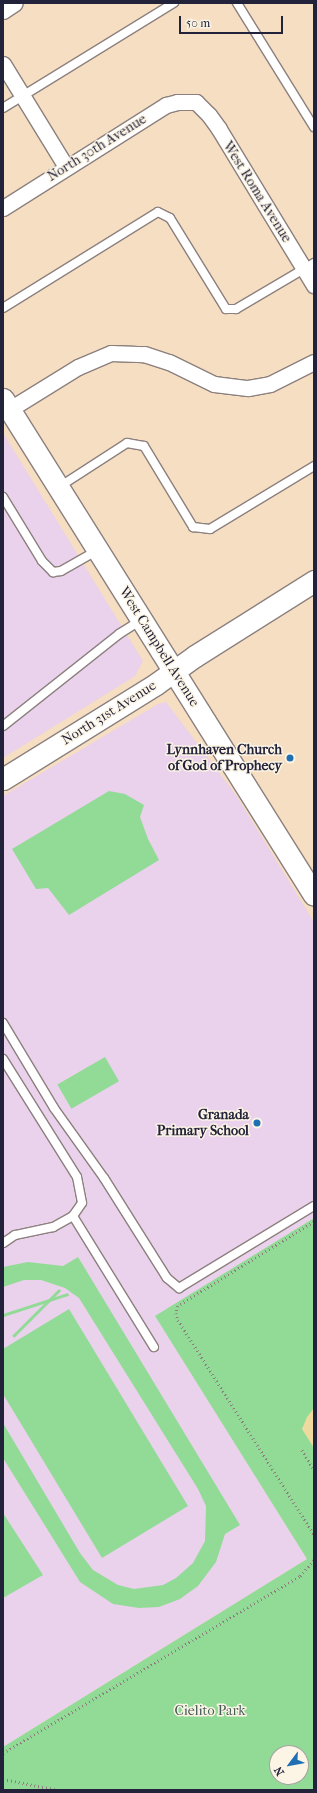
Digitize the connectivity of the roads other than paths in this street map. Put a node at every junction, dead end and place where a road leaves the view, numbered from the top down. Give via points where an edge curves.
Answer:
1 (15, 3) edge
2 (174, 3) edge
3 (237, 3) edge
4 (3, 11) edge
5 (3, 64) edge
6 (23, 97) junction
7 (196, 102) joint
8 (3, 108) edge
9 (314, 127) edge
10 (66, 167) junction
11 (3, 208) edge
12 (309, 266) edge
13 (314, 285) edge
14 (3, 308) edge
15 (314, 362) edge
16 (6, 404) edge
17 (314, 466) edge
18 (58, 487) junction
19 (3, 497) edge
20 (98, 550) junction
21 (314, 581) edge
22 (142, 620) junction
23 (174, 671) junction
24 (3, 726) edge
25 (3, 779) edge
26 (311, 882) edge
27 (3, 1023) edge
28 (3, 1059) edge
29 (314, 1206) edge
30 (73, 1216) junction
31 (3, 1243) edge
32 (154, 1347) dead end

1 - 4 street
2 - 6 lane
3 - 9 lane
5 - 6 street
6 - 8 lane
6 - 10 street
7 - 10 street, North 30th Avenue via 166,105
7 - 12 street, West Roma Avenue via 219,129
10 - 11 street, North 30th Avenue
12 - 13 street, West Roma Avenue
12 - 14 lane via 236,309 226,309 170,218 158,212
15 - 16 street via 270,384 248,388 214,384 169,362 144,354 111,353
16 - 18 street, West Campbell Avenue
17 - 18 lane via 210,529 193,527 144,446 127,443
18 - 20 street, West Campbell Avenue
19 - 20 lane via 42,561 53,572 61,571
20 - 22 street, West Campbell Avenue
21 - 23 street, North 31st Avenue
22 - 23 street, West Campbell Avenue
22 - 24 lane via 119,634
23 - 25 street, North 31st Avenue
23 - 26 street, West Campbell Avenue
27 - 29 lane via 54,1108 104,1178 167,1278 179,1288
28 - 30 lane via 77,1177 82,1203
30 - 31 lane via 53,1227 15,1235
30 - 32 lane

